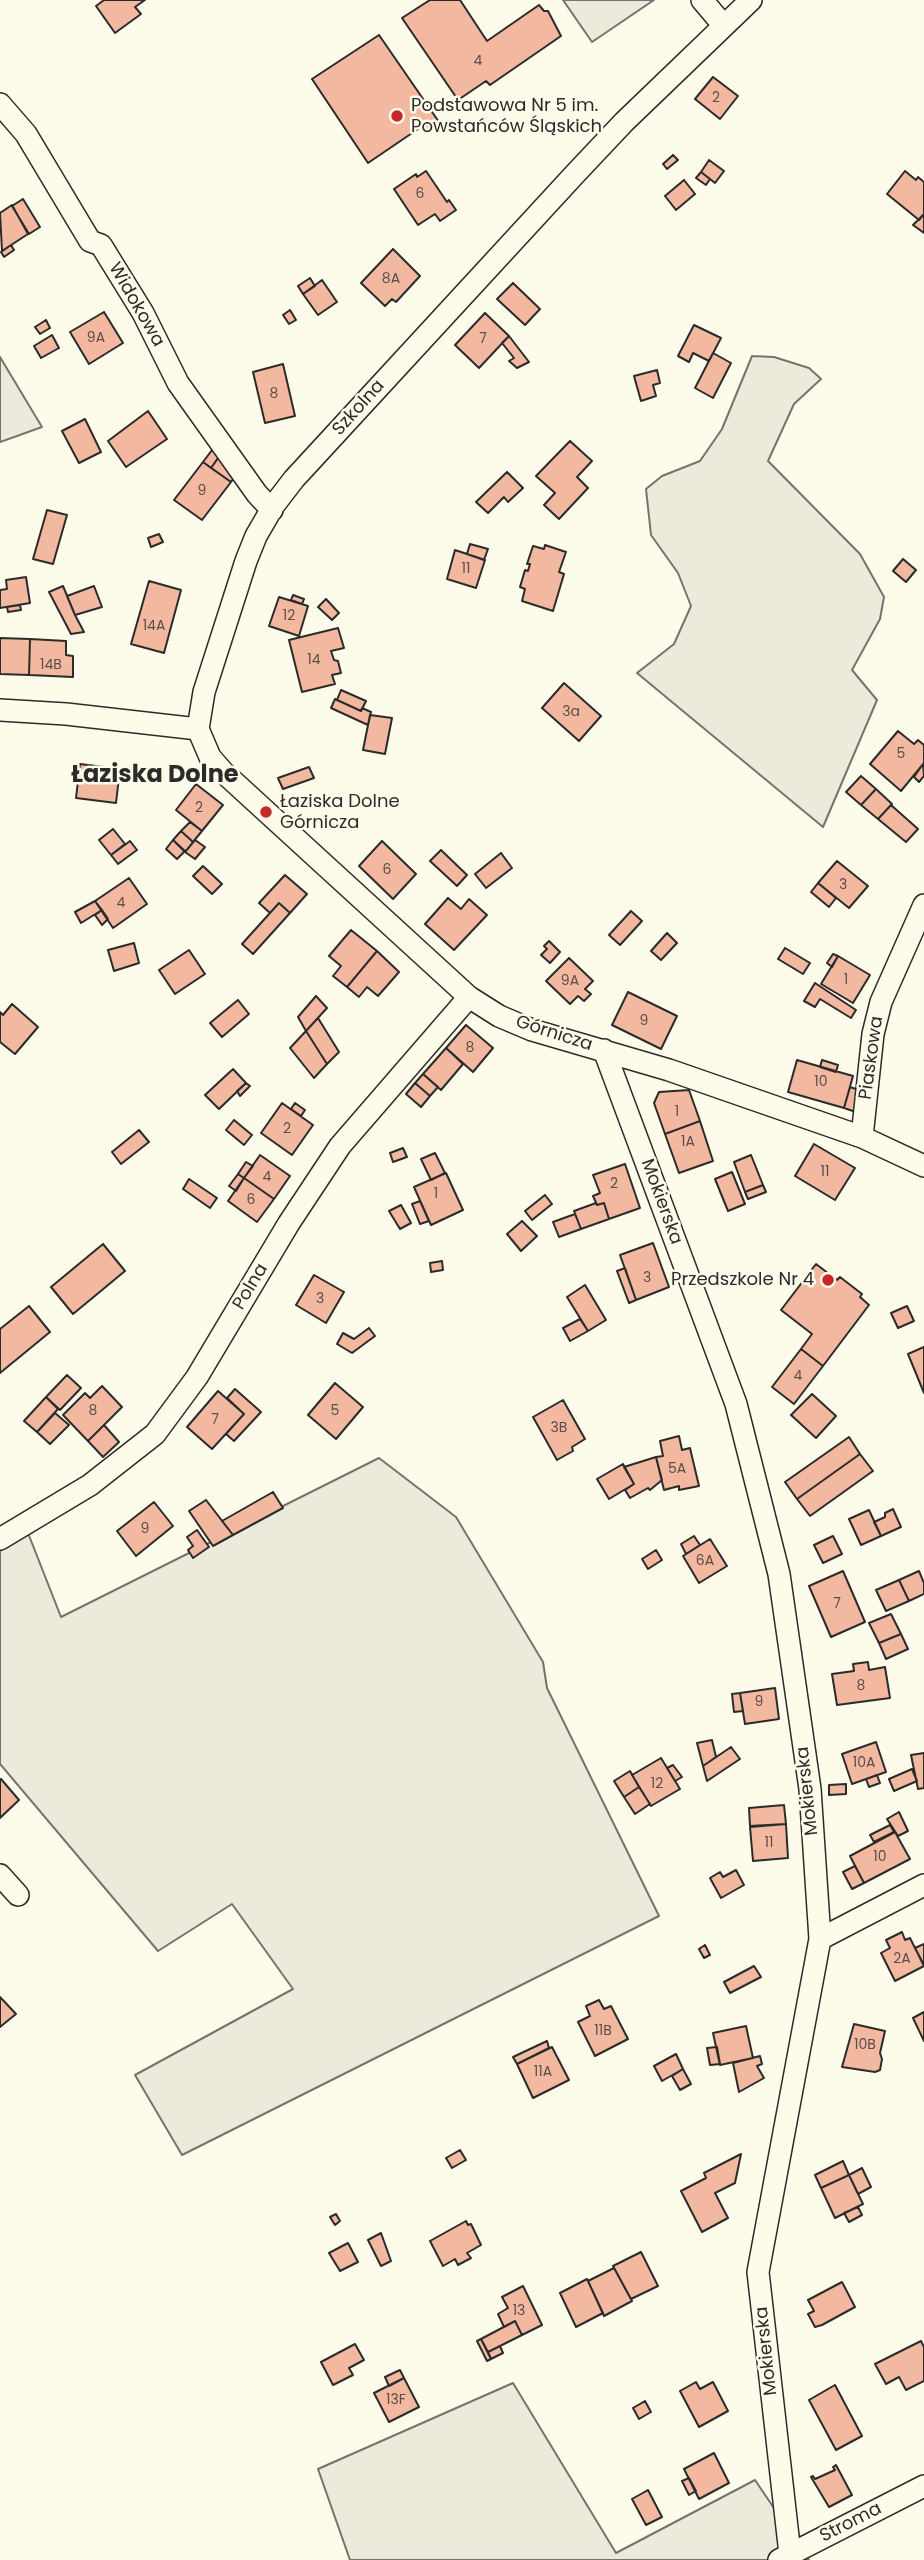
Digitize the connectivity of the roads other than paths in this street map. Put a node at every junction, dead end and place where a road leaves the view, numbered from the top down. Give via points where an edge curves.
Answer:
1 (702, 0) edge
2 (751, 0) edge
3 (724, 26) junction
4 (0, 103) edge
5 (272, 510) junction
6 (0, 710) edge
7 (198, 729) junction
8 (924, 905) edge
9 (469, 997) junction
10 (604, 1050) junction
11 (862, 1137) junction
12 (924, 1166) edge
13 (0, 1539) edge
14 (0, 1875) edge
15 (924, 1885) edge
16 (18, 1895) dead end
17 (820, 1940) junction
18 (924, 2486) edge
19 (784, 2557) edge

1 - 3 street
2 - 3 street, Szkolna
3 - 5 street, Szkolna via 575,174 294,479
4 - 5 street, Widokowa via 26,134 90,241 101,246 108,257 178,383
5 - 7 street, Szkolna via 246,562 204,692
6 - 7 street
7 - 9 street, Górnicza via 210,757 223,772
8 - 11 street, Piaskowa via 881,1002
9 - 10 street, Górnicza via 532,1030
9 - 13 street, Polna via 340,1146 197,1377 155,1434 90,1485
10 - 11 street, Górnicza
10 - 17 street, Mokierska via 736,1404 779,1574 810,1789
11 - 12 street, Górnicza
14 - 16 street
15 - 17 street
17 - 19 street, Mokierska via 758,2272
18 - 19 street, Stroma

